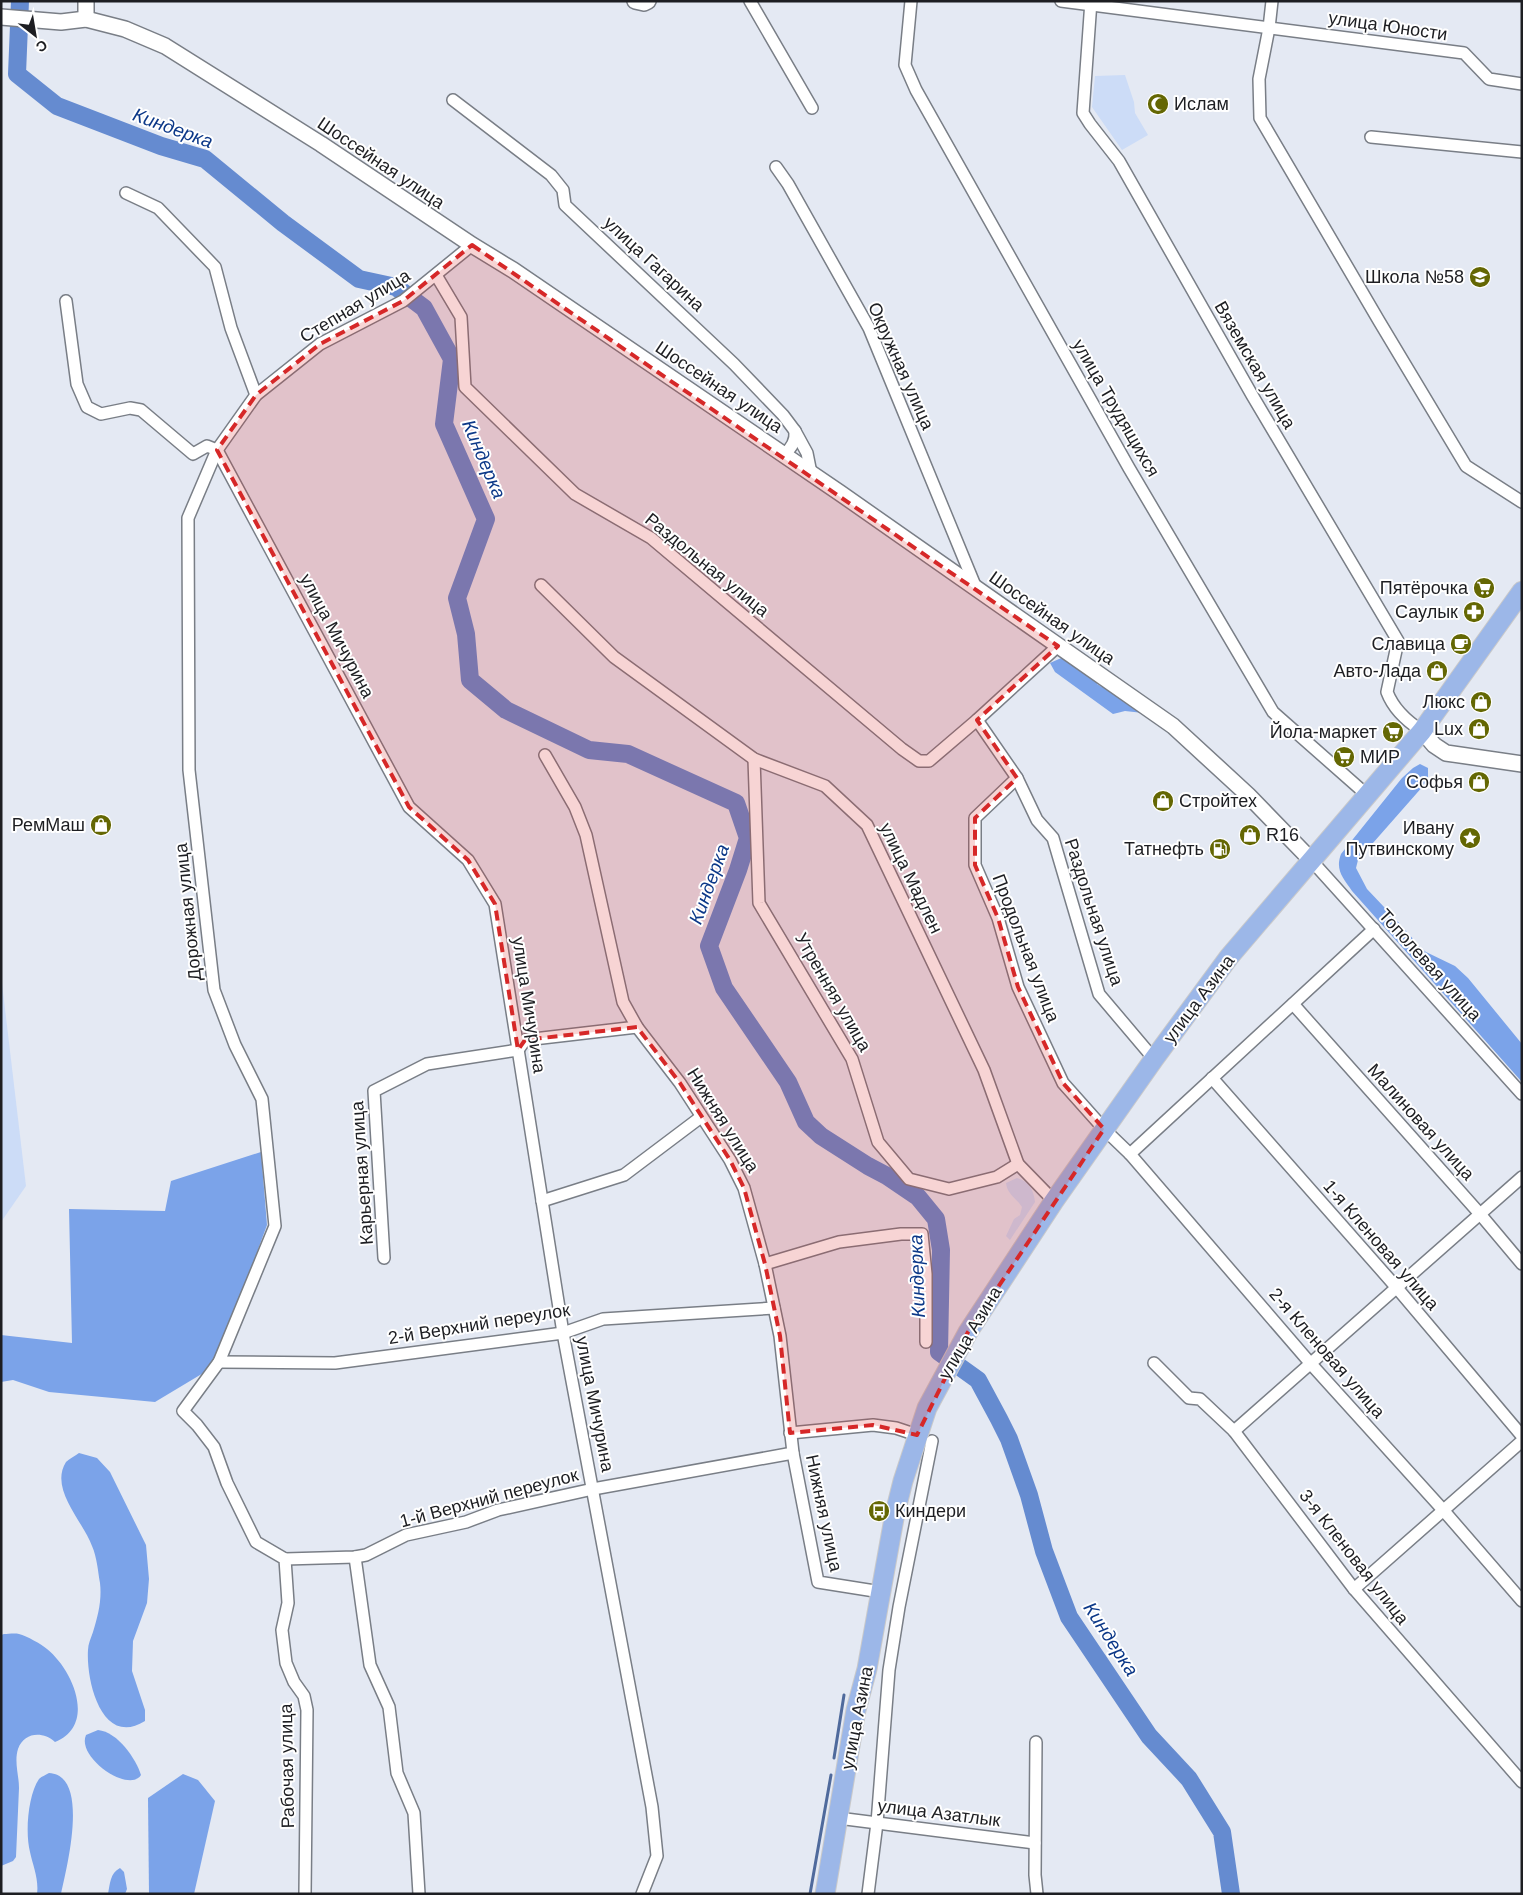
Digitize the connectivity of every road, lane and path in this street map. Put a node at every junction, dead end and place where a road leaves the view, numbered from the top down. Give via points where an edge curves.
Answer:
1 (86, 1) edge
2 (635, 1) edge
3 (648, 1) edge
4 (750, 1) edge
5 (910, 1) edge
6 (1061, 1) edge
7 (1272, 1) edge
8 (1090, 3) edge
9 (2, 18) edge
10 (86, 19) junction
11 (1269, 28) junction
12 (1522, 84) edge
13 (453, 100) dead end
14 (812, 108) dead end
15 (1371, 138) dead end
16 (1522, 152) edge
17 (776, 168) dead end
18 (126, 193) dead end
19 (472, 246) junction
20 (436, 275) junction
21 (66, 301) dead end
22 (256, 395) junction
23 (795, 431) junction
24 (217, 450) junction
25 (784, 454) junction
26 (811, 473) junction
27 (1522, 502) edge
28 (542, 585) dead end
29 (976, 588) junction
30 (1522, 591) edge
31 (1058, 646) junction
32 (977, 720) junction
33 (1422, 731) junction
34 (546, 755) dead end
35 (754, 759) junction
36 (1522, 764) edge
37 (1017, 778) junction
38 (1367, 795) junction
39 (1311, 860) junction
40 (1374, 929) junction
41 (1293, 1004) junction
42 (637, 1027) junction
43 (518, 1050) junction
44 (1154, 1059) junction
45 (1212, 1078) junction
46 (1522, 1094) edge
47 (702, 1117) junction
48 (1104, 1129) junction
49 (1130, 1154) junction
50 (1018, 1164) junction
51 (1522, 1177) edge
52 (542, 1201) junction
53 (1054, 1201) junction
54 (1480, 1214) junction
55 (384, 1258) dead end
56 (765, 1264) junction
57 (1522, 1264) edge
58 (1397, 1288) junction
59 (774, 1308) junction
60 (563, 1333) junction
61 (926, 1342) dead end
62 (219, 1362) junction
63 (1154, 1363) dead end
64 (1311, 1364) junction
65 (1234, 1431) junction
66 (790, 1433) junction
67 (1522, 1436) edge
68 (925, 1438) junction
69 (1522, 1441) edge
70 (793, 1452) junction
71 (593, 1489) junction
72 (1444, 1510) junction
73 (355, 1557) junction
74 (285, 1559) junction
75 (1354, 1589) junction
76 (881, 1592) junction
77 (1522, 1601) edge
78 (1036, 1742) dead end
79 (1522, 1782) edge
80 (838, 1818) junction
81 (877, 1823) junction
82 (1035, 1843) junction
83 (305, 1894) edge
84 (419, 1894) edge
85 (642, 1894) edge
86 (825, 1894) edge
87 (868, 1894) edge
88 (1037, 1894) edge

1 - 10 street
2 - 3 street
4 - 14 street
5 - 38 street, улица Трудящихся via 905,65 916,90 1129,468 1273,712
6 - 8 street, улица Юности
7 - 11 street
8 - 11 street, улица Юности
8 - 33 street, Вяземская улица via 1083,113 1119,161 1252,396 1398,641 1387,692 1405,717
9 - 10 street, Шоссейная улица via 61,22
10 - 19 street, Шоссейная улица via 125,29 180,54
11 - 12 street, улица Юности via 1464,53 1489,79
11 - 27 street via 1259,79 1260,118 1466,466
13 - 23 street, улица Гагарина via 551,176 563,190 565,205 734,364 784,415
15 - 16 street
17 - 29 street, Окружная улица via 869,328
18 - 22 street via 158,208 215,267 231,328
19 - 20 street, Степная улица
19 - 25 street, Шоссейная улица via 513,270
20 - 22 street, Степная улица via 403,301 320,344
20 - 32 street, Раздольная улица via 460,317 465,387 575,494 651,538 919,761 929,761
21 - 24 street via 76,384 88,406 101,414 130,408 141,410 193,454 207,446
22 - 24 street, Дорожная улица
23 - 25 street via 794,444
23 - 26 street, улица Гагарина via 807,453
24 - 43 street, улица Мичурина via 409,807 468,860 495,904
24 - 62 street, Дорожная улица via 188,518 189,770 214,990 235,1045 262,1099 275,1226
25 - 26 street, Шоссейная улица
26 - 29 street, Шоссейная улица
28 - 35 street, улица Мадлен via 614,657
29 - 31 street, Шоссейная улица
30 - 33 main road, улица Азина
31 - 32 street, Раздольная улица
31 - 39 street, Шоссейная улица via 1173,726
32 - 37 street, Раздольная улица
33 - 36 street via 1434,746 1446,754
33 - 38 main road, улица Азина
34 - 42 street, Нижняя улица via 575,807 586,835 623,1002
35 - 50 street, улица Мадлен via 825,786 867,825 984,1070
35 - 50 street, Утренняя улица via 759,903 852,1060 878,1142 910,1178 949,1190 997,1177
37 - 44 street, Раздольная улица via 1036,820 1054,838 1099,994
37 - 48 street, Продольная улица via 975,818 975,865 998,918 1018,987 1063,1083
38 - 39 main road, улица Азина
39 - 40 street, Тополевая улица
39 - 44 main road, улица Азина via 1229,957
40 - 41 street
40 - 46 street, Тополевая улица
41 - 45 street
41 - 54 street, Малиновая улица
42 - 43 street, Карьерная улица via 525,1040
42 - 47 street, Нижняя улица
43 - 52 street, улица Мичурина
43 - 55 street, Карьерная улица via 427,1064 374,1091
44 - 48 main road, улица Азина
45 - 49 street
45 - 58 street, 1-я Кленовая улица
47 - 52 street via 624,1175
47 - 56 street, Нижняя улица via 744,1188
48 - 49 street, 2-я Кленовая улица
48 - 53 main road, улица Азина
49 - 64 street, 2-я Кленовая улица
50 - 53 street, улица Мадлен
51 - 54 street
52 - 60 street, улица Мичурина
53 - 68 main road, улица Азина via 968,1332 927,1408
54 - 57 street, Малиновая улица
54 - 58 street
56 - 59 street, Нижняя улица
56 - 61 street via 839,1242 922,1234 926,1274
58 - 64 street
58 - 67 street, 1-я Кленовая улица
59 - 60 street, 2-й Верхний переулок via 603,1319
59 - 66 street, Нижняя улица
60 - 62 street, 2-й Верхний переулок via 335,1363
60 - 71 street, улица Мичурина
62 - 74 street, Дорожная улица via 183,1411 214,1448 256,1542
63 - 65 street, 3-я Кленовая улица via 1188,1398 1200,1399
64 - 65 street
64 - 72 street, 2-я Кленовая улица
65 - 75 street, 3-я Кленовая улица
66 - 68 street via 872,1425 896,1428
66 - 70 street, Нижняя улица
68 - 76 main road, улица Азина via 895,1514
68 - 81 street via 889,1670
69 - 72 street
70 - 71 street, 1-й Верхний переулок
70 - 76 street, Нижняя улица via 818,1582
71 - 73 street, 1-й Верхний переулок via 406,1535 366,1555
71 - 85 street, улица Мичурина via 652,1807 657,1856
72 - 75 street
72 - 77 street, 2-я Кленовая улица
73 - 74 street, 1-й Верхний переулок
73 - 84 street via 370,1665 389,1707 397,1773 414,1813
74 - 83 street, Рабочая улица via 288,1603 282,1630 286,1663 304,1696 306,1710
75 - 79 street, 3-я Кленовая улица
76 - 80 main road, улица Азина via 856,1710
78 - 82 street
80 - 81 street, улица Азатлык
80 - 86 main road, улица Азина
81 - 82 street, улица Азатлык
81 - 87 street
82 - 88 street

